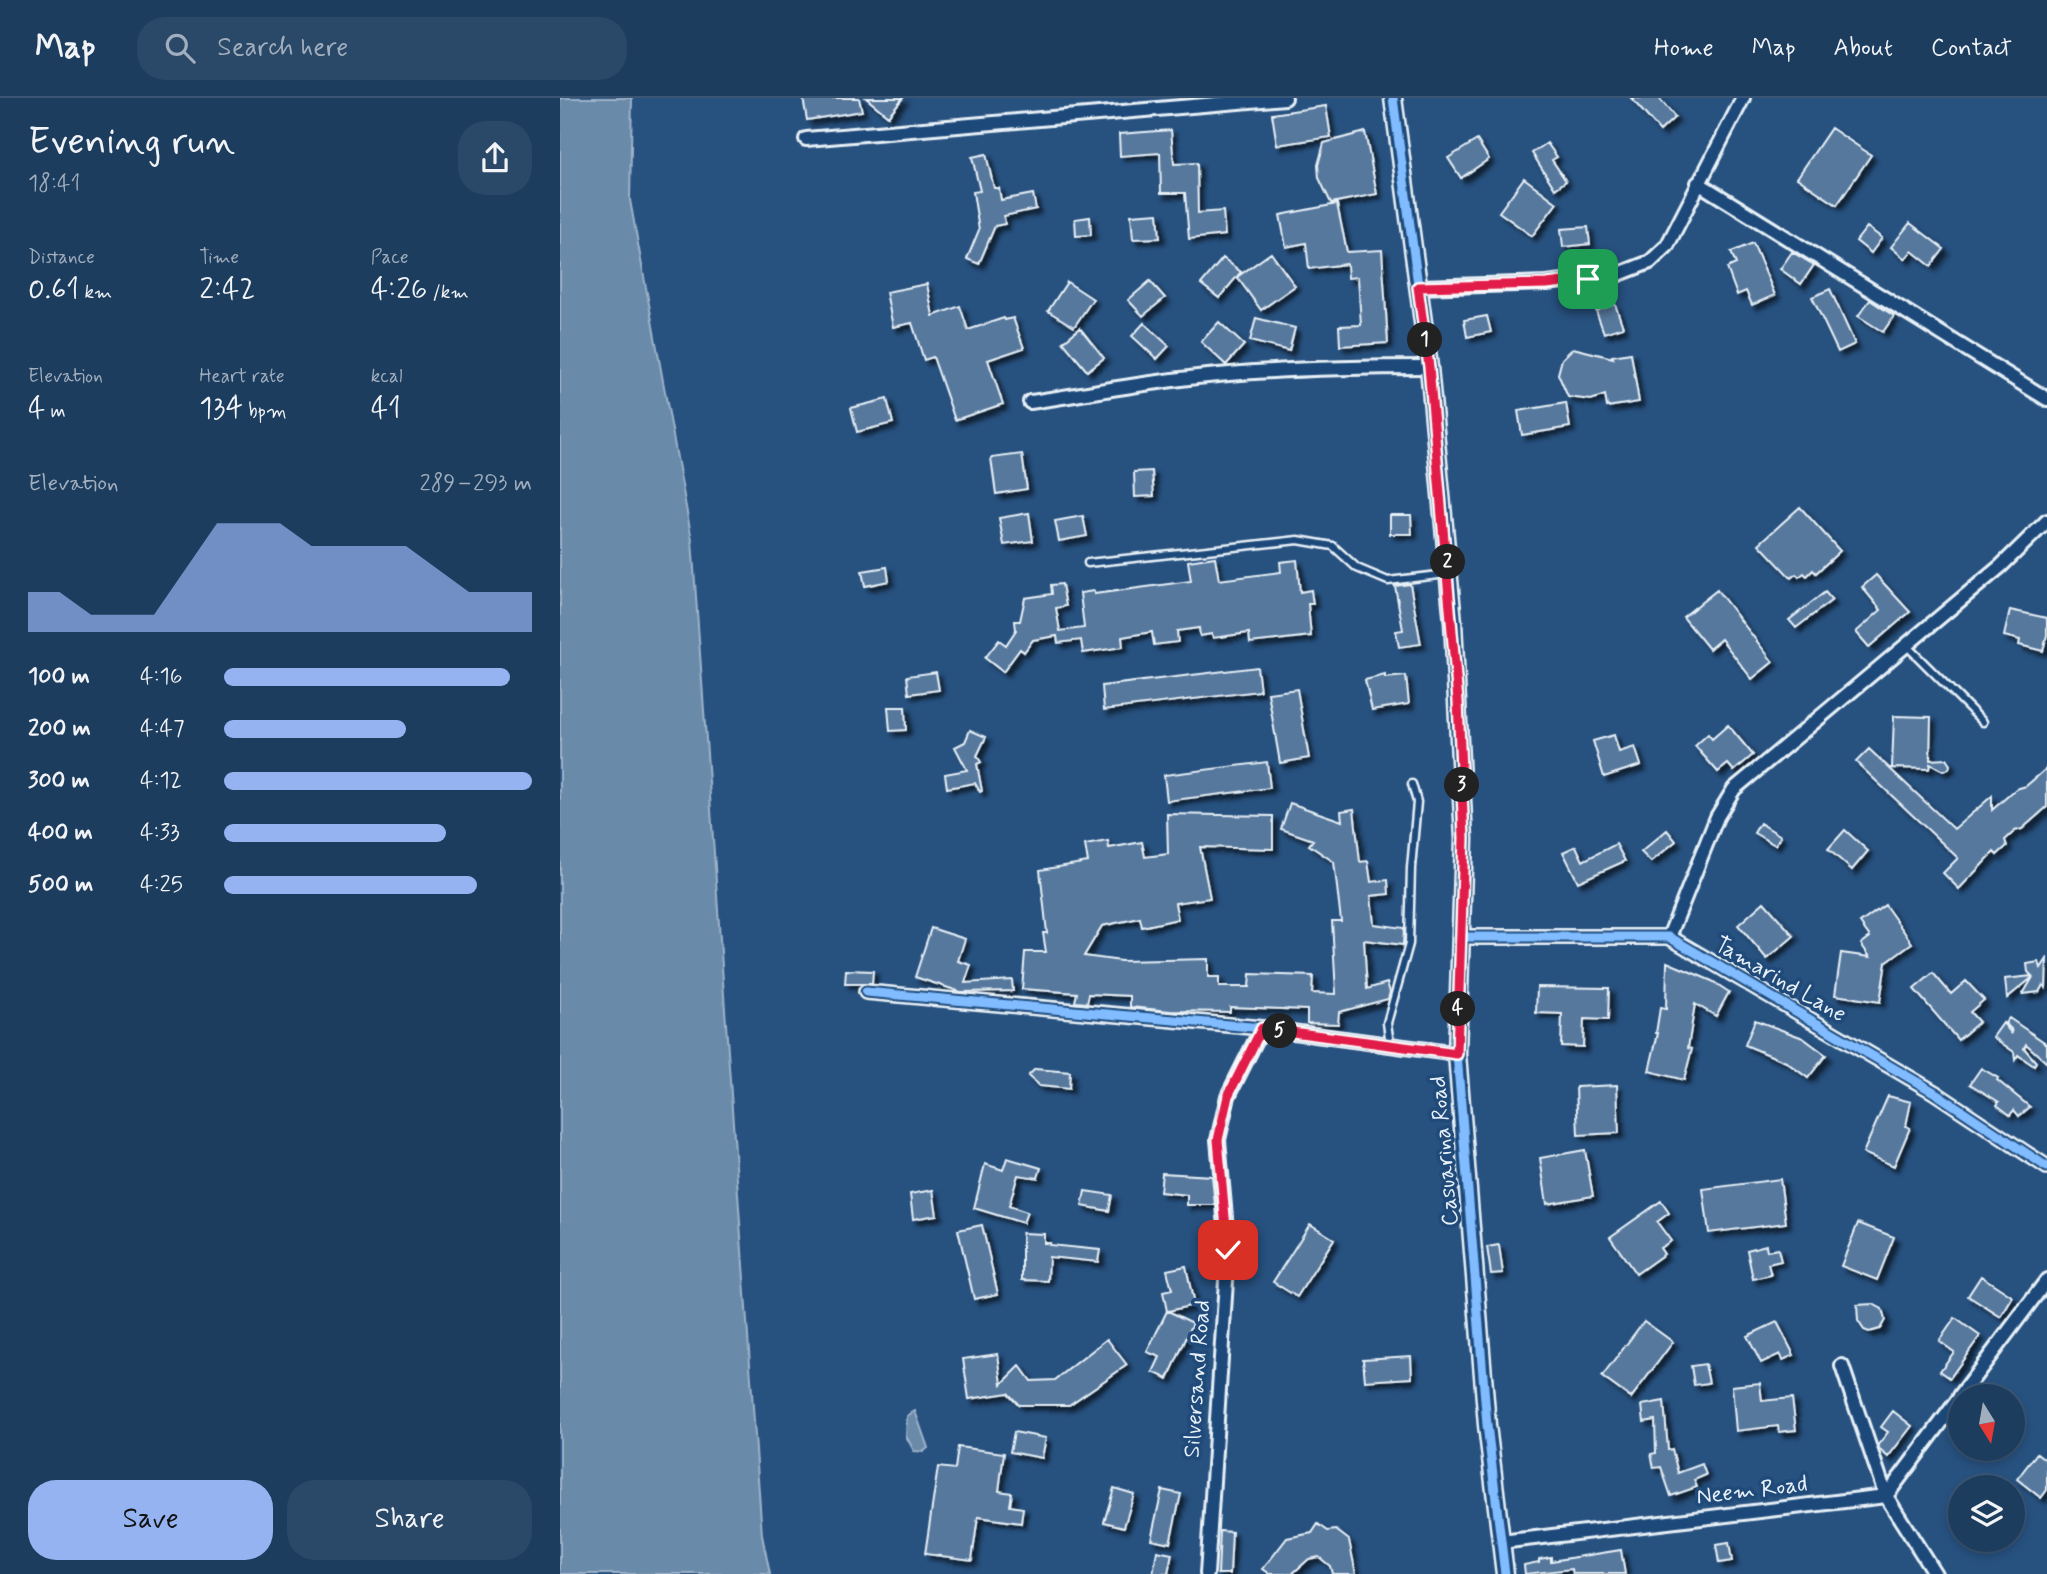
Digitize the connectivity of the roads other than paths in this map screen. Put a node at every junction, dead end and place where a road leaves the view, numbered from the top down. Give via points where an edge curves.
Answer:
1 (1285, 98) edge
2 (1393, 98) edge
3 (1744, 98) edge
4 (806, 139) dead end
5 (1698, 183) junction
6 (1418, 287) junction
7 (1429, 367) junction
8 (2047, 399) edge
9 (1030, 402) dead end
10 (2047, 521) edge
11 (1088, 564) dead end
12 (1449, 573) junction
13 (1906, 645) junction
14 (1983, 722) dead end
15 (1412, 785) dead end
16 (1461, 937) junction
17 (1669, 937) junction
18 (866, 992) dead end
19 (1262, 1028) junction
20 (1390, 1044) junction
21 (1457, 1054) junction
22 (2047, 1167) edge
23 (2047, 1280) edge
24 (1842, 1366) dead end
25 (1970, 1384) edge
26 (1948, 1413) edge
27 (1886, 1496) junction
28 (1501, 1542) junction
29 (1207, 1574) edge
30 (1505, 1574) edge
31 (1935, 1574) edge

1 - 4 street
2 - 6 street, Casuarina Road
3 - 5 street
5 - 6 street via 1667,246 1637,269 1547,284
5 - 8 street
6 - 7 street, Casuarina Road
7 - 9 street via 1241,374
7 - 12 street, Casuarina Road
10 - 13 street
11 - 12 lane via 1298,540 1333,546 1357,568 1388,581
12 - 16 street, Casuarina Road via 1464,838
13 - 14 lane
13 - 17 street via 1734,789 1717,817
15 - 20 lane via 1417,802 1409,944 1387,1023
16 - 17 street
16 - 21 street, Casuarina Road
17 - 22 street, Tamarind Lane via 1934,1092
18 - 19 street
19 - 20 street
19 - 29 street, Silversand Road via 1228,1096 1218,1140 1228,1250
20 - 21 street
21 - 28 street, Casuarina Road
23 - 25 street
24 - 27 street
26 - 27 street
27 - 28 street, Neem Road
27 - 31 street
28 - 30 street, Casuarina Road

